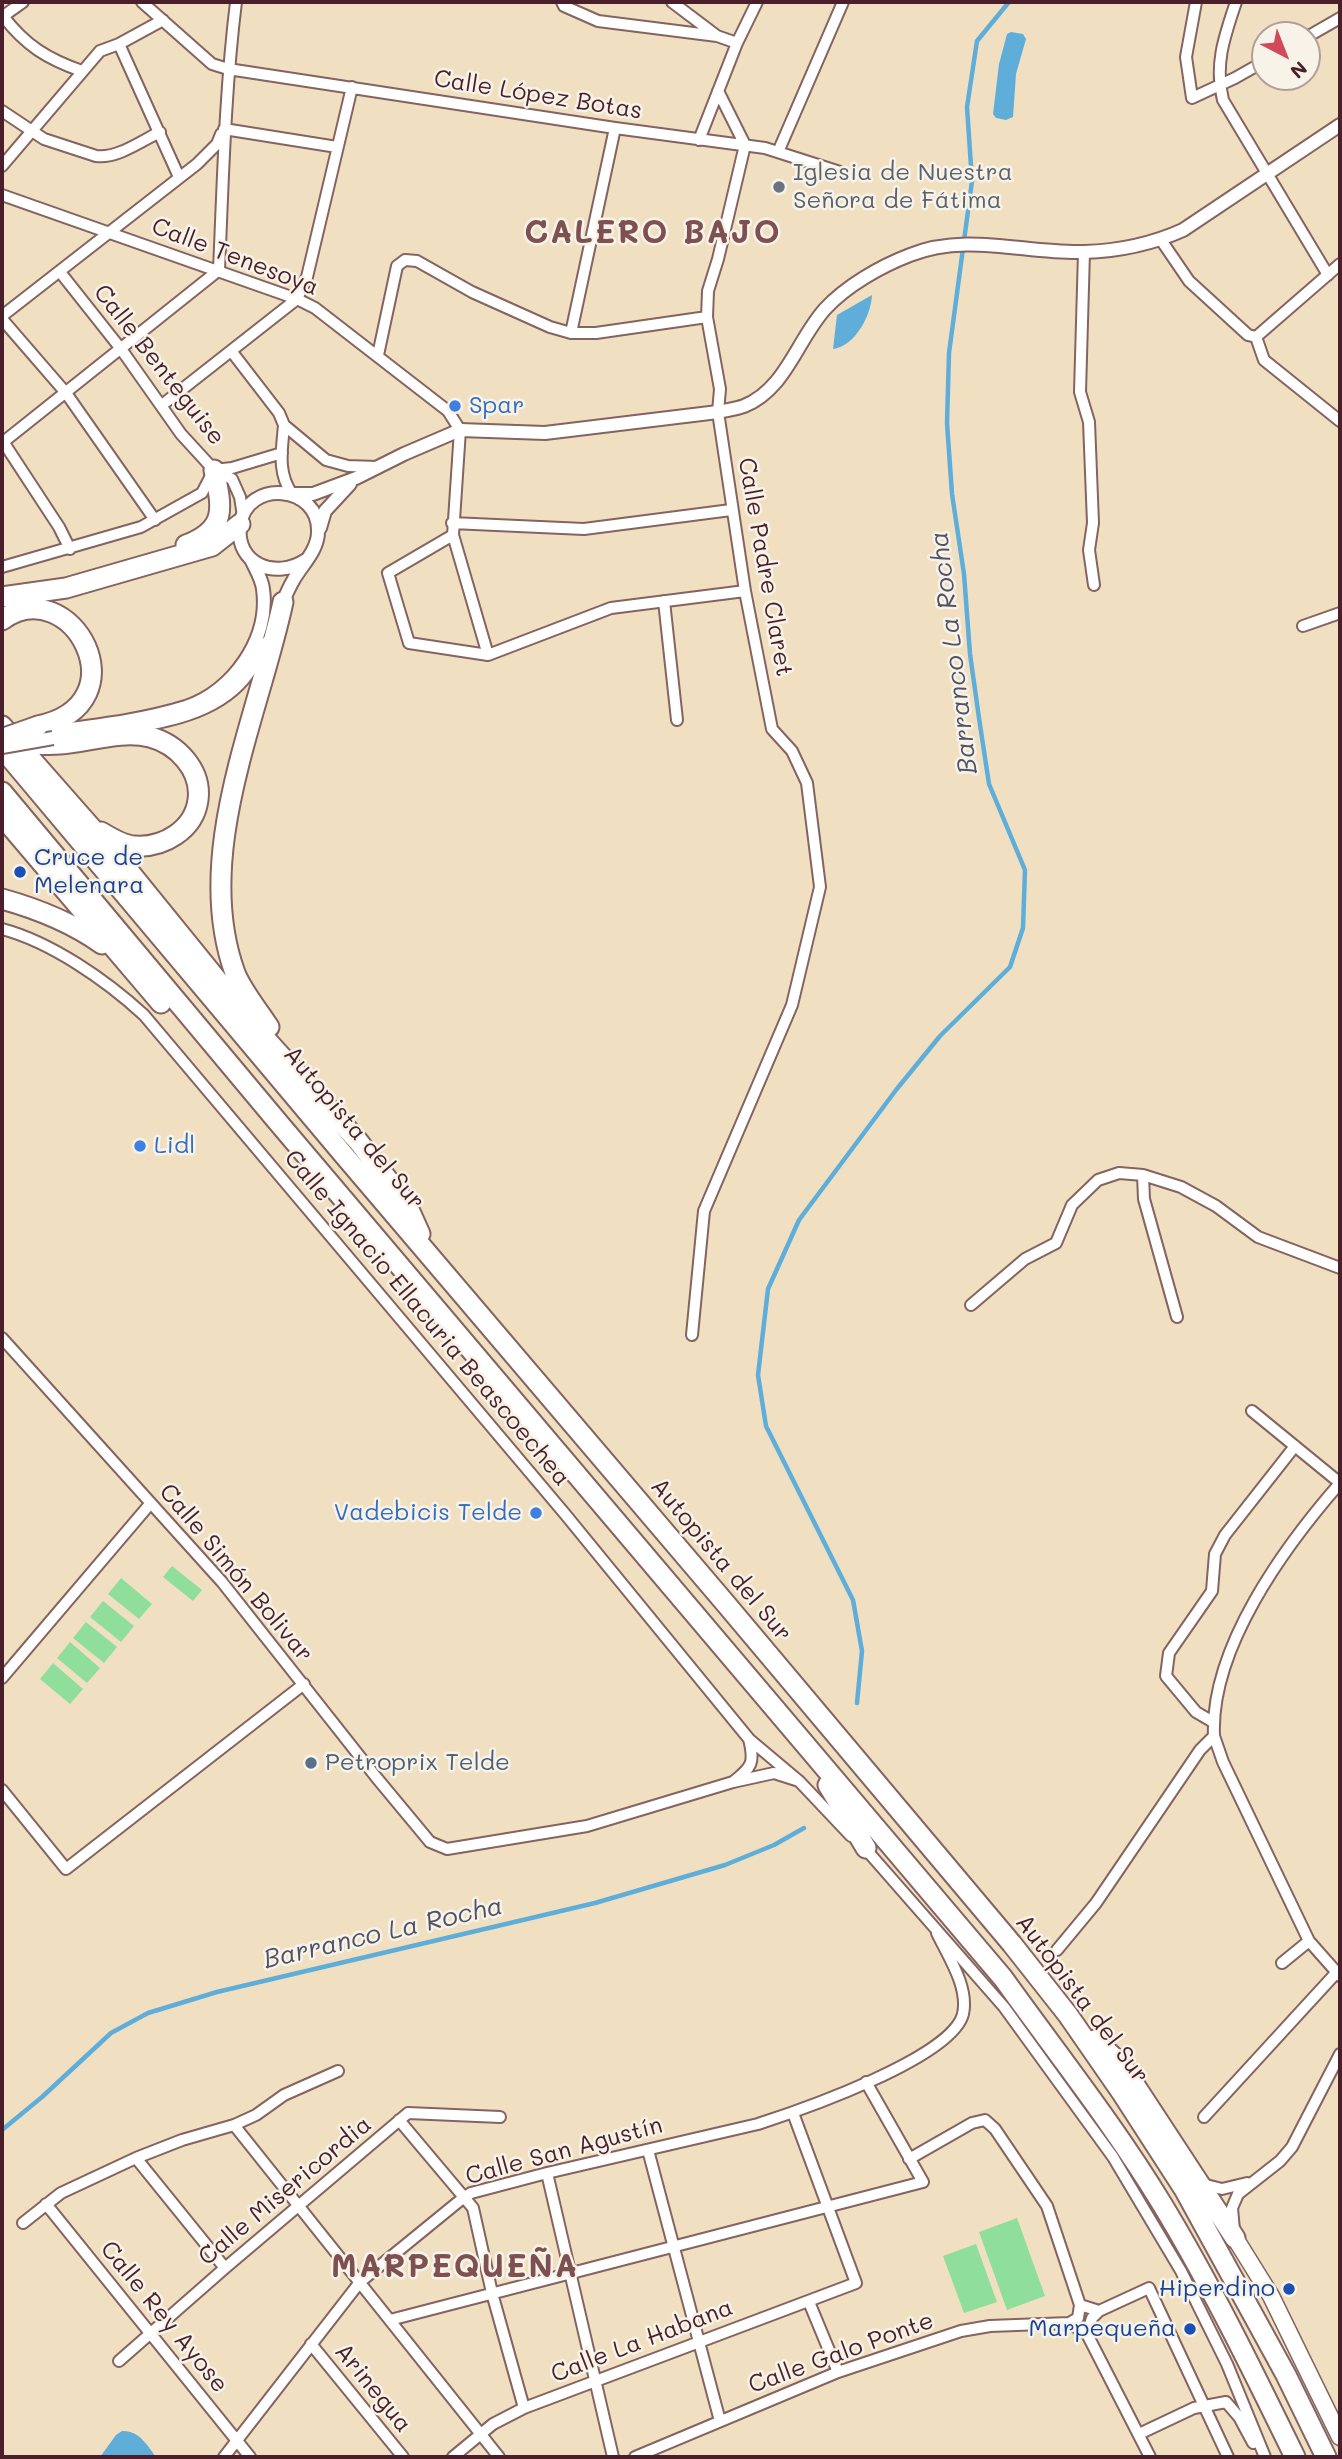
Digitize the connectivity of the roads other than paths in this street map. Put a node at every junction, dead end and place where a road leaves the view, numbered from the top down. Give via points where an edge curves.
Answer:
1 (23, 2) edge
2 (142, 2) edge
3 (236, 2) edge
4 (562, 2) edge
5 (672, 2) edge
6 (757, 2) edge
7 (1196, 2) edge
8 (1236, 2) edge
9 (840, 3) edge
10 (2, 17) edge
11 (1340, 18) edge
12 (163, 20) junction
13 (1321, 29) edge
14 (718, 36) junction
15 (737, 43) junction
16 (119, 44) junction
17 (228, 69) junction
18 (1251, 69) edge
19 (82, 71) junction
20 (1219, 86) junction
21 (352, 87) junction
22 (718, 91) junction
23 (2, 111) edge
24 (1340, 125) edge
25 (615, 128) junction
26 (224, 129) junction
27 (32, 131) junction
28 (160, 132) junction
29 (699, 140) junction
30 (745, 145) junction
31 (337, 147) junction
32 (778, 152) junction
33 (209, 154) junction
34 (2, 166) edge
35 (223, 166) junction
36 (839, 172) dead end
37 (1266, 174) junction
38 (180, 177) junction
39 (2, 195) edge
40 (109, 232) junction
41 (1161, 240) junction
42 (1084, 252) junction
43 (1340, 264) edge
44 (219, 270) junction
45 (60, 272) junction
46 (1328, 275) junction
47 (297, 299) junction
48 (2, 317) edge
49 (707, 317) junction
50 (571, 333) junction
51 (1256, 337) junction
52 (121, 349) junction
53 (232, 352) junction
54 (378, 355) junction
55 (66, 393) junction
56 (162, 405) junction
57 (718, 412) junction
58 (1340, 421) edge
59 (284, 425) junction
60 (460, 430) junction
61 (2, 442) edge
62 (282, 453) junction
63 (379, 467) junction
64 (214, 470) junction
65 (356, 478) junction
66 (293, 494) junction
67 (731, 510) junction
68 (155, 520) junction
69 (242, 520) junction
70 (452, 523) junction
71 (318, 533) junction
72 (453, 536) junction
73 (70, 549) junction
74 (251, 559) junction
75 (306, 560) junction
76 (2, 567) edge
77 (127, 572) junction
78 (1094, 585) dead end
79 (745, 591) junction
80 (2, 597) edge
81 (664, 601) junction
82 (283, 602) junction
83 (1340, 613) edge
84 (2, 620) edge
85 (1304, 625) dead end
86 (488, 654) junction
87 (677, 720) dead end
88 (49, 735) junction
89 (2, 739) edge
90 (23, 744) joint
91 (2, 792) edge
92 (2, 816) edge
93 (92, 826) junction
94 (2, 899) edge
95 (2, 929) edge
96 (134, 973) junction
97 (312, 1089) junction
98 (277, 1121) junction
99 (1143, 1175) junction
100 (429, 1254) junction
101 (1340, 1268) edge
102 (971, 1305) dead end
103 (1177, 1317) dead end
104 (692, 1335) dead end
105 (2, 1338) edge
106 (1252, 1411) dead end
107 (1295, 1446) junction
108 (1340, 1483) edge
109 (150, 1504) junction
110 (2, 1678) edge
111 (304, 1685) junction
112 (1213, 1722) junction
113 (797, 1733) junction
114 (1214, 1736) junction
115 (749, 1739) junction
116 (799, 1781) junction
117 (733, 1782) junction
118 (2, 1790) edge
119 (866, 1848) junction
120 (937, 1933) junction
121 (1309, 1941) junction
122 (1057, 1950) dead end
123 (1282, 1964) dead end
124 (1339, 1974) edge
125 (1068, 2015) junction
126 (1340, 2054) edge
127 (338, 2071) dead end
128 (866, 2082) junction
129 (793, 2113) junction
130 (500, 2117) dead end
131 (1204, 2117) dead end
132 (399, 2120) junction
133 (234, 2125) junction
134 (648, 2150) junction
135 (136, 2158) junction
136 (909, 2159) junction
137 (547, 2174) junction
138 (1259, 2178) junction
139 (1199, 2182) junction
140 (463, 2198) junction
141 (46, 2204) junction
142 (829, 2205) junction
143 (299, 2207) junction
144 (23, 2223) dead end
145 (1235, 2238) junction
146 (674, 2246) junction
147 (225, 2268) junction
148 (570, 2273) junction
149 (360, 2282) junction
150 (492, 2293) junction
151 (809, 2302) junction
152 (1080, 2305) junction
153 (1099, 2311) junction
154 (390, 2320) junction
155 (1069, 2323) junction
156 (152, 2334) junction
157 (1087, 2334) junction
158 (698, 2341) junction
159 (311, 2344) junction
160 (1303, 2360) junction
161 (119, 2361) dead end
162 (838, 2372) junction
163 (594, 2381) junction
164 (1203, 2404) junction
165 (524, 2408) junction
166 (1340, 2413) edge
167 (720, 2421) junction
168 (481, 2434) junction
169 (1139, 2434) junction
170 (1340, 2437) edge
171 (237, 2442) junction
172 (224, 2457) edge
173 (250, 2457) edge
174 (403, 2457) edge
175 (453, 2457) edge
176 (499, 2457) edge
177 (613, 2457) edge
178 (635, 2457) edge
179 (1150, 2457) edge
180 (1228, 2457) edge
181 (1264, 2457) edge
182 (1295, 2457) edge
183 (1326, 2457) edge

1 - 10 street
2 - 12 street
3 - 17 street
4 - 14 street via 598,21
5 - 14 street
6 - 15 street
7 - 20 street via 1186,57 1192,98
8 - 20 street via 1221,47
9 - 32 street
10 - 19 street via 31,46
11 - 13 street
12 - 16 street
12 - 17 street via 212,64
14 - 15 street
15 - 22 street
16 - 19 street via 100,51
16 - 28 street
17 - 21 street, Calle López Botas
17 - 26 street
18 - 20 street
19 - 27 street
20 - 37 street
21 - 25 street, Calle López Botas
21 - 31 street
22 - 29 street
22 - 30 street
23 - 27 street
24 - 37 street
25 - 29 street, Calle López Botas
25 - 50 street
26 - 31 street
26 - 33 street
26 - 35 street
27 - 28 street via 104,157
27 - 34 street
28 - 38 street
29 - 30 street, Calle López Botas
30 - 32 street, Calle López Botas
30 - 49 street, Calle Padre Claret via 708,291
31 - 47 street via 307,277
32 - 36 street, Calle López Botas
33 - 35 street
33 - 38 street
35 - 44 street
37 - 41 street
37 - 46 street
38 - 40 street
39 - 40 street, Calle Tenesoya
40 - 44 street, Calle Tenesoya
40 - 45 street
41 - 42 street
41 - 51 street via 1189,281 1248,335
42 - 57 street via 981,244 947,245 908,256 825,308 768,390 745,405
42 - 78 street via 1080,392 1089,422 1093,523 1089,550
43 - 46 street
44 - 47 street, Calle Tenesoya
44 - 52 street
45 - 48 street
45 - 52 street, Calle Benteguise
46 - 51 street
47 - 53 street
47 - 54 street, Calle Tenesoya
48 - 55 street
49 - 50 street
49 - 57 street, Calle Padre Claret via 720,389
50 - 54 street via 472,292 417,261 405,260 397,266
51 - 58 street via 1264,360
52 - 55 street
52 - 56 street, Calle Benteguise
53 - 56 street
53 - 59 street
54 - 60 street, Calle Tenesoya via 449,411
55 - 61 street
55 - 68 street
56 - 64 street, Calle Benteguise
57 - 60 street via 545,432
57 - 67 street, Calle Padre Claret
59 - 62 street
59 - 63 street via 326,460
60 - 63 street
60 - 70 street
61 - 73 street
62 - 64 street
62 - 66 street via 283,475
63 - 65 street
64 - 68 street via 202,493
64 - 69 street, Calle Benteguise via 232,479 240,497
64 - 77 highway via 222,505 205,536
65 - 66 street via 313,494
65 - 71 street via 326,511
66 - 69 street via 269,493 258,498
66 - 71 street via 312,510
67 - 70 street via 584,529
67 - 79 street, Calle Padre Claret
68 - 73 street
69 - 74 street via 240,537
69 - 77 highway via 212,546
70 - 72 street
71 - 75 street
72 - 86 street
72 - 86 street via 388,573 410,643
73 - 76 street
74 - 75 street via 284,570
74 - 88 street via 263,588 263,625 246,661 221,687 188,706
75 - 82 street
77 - 80 highway via 66,588
79 - 81 street
79 - 104 street, Calle Padre Claret via 772,729 792,751 807,783 820,887 792,1005 704,1211
81 - 86 street via 611,608
81 - 87 street
82 - 88 street via 268,643 242,681 207,707 158,723
82 - 97 highway via 226,819 221,885 236,974
83 - 85 street
84 - 88 highway via 10,614 40,610 66,620 87,645 92,665 84,698
88 - 89 highway, bridge
88 - 90 highway, bridge
88 - 93 highway via 150,737 176,748 195,773 198,800 186,827 162,844 133,847
89 - 90 street, bridge
89 - 93 highway
89 - 100 highway, Autopista del Sur
91 - 98 highway, Autopista del Sur
92 - 96 highway
93 - 97 highway via 261,1034
94 - 96 highway via 69,923 101,943
95 - 115 street, Calle Ignacio Ellacuria Beascoechea via 58,953 144,1014
96 - 98 highway via 221,1069
97 - 100 highway via 406,1203
98 - 113 highway, Autopista del Sur
99 - 101 street via 1181,1187 1258,1237
99 - 102 street via 1119,1173 1098,1180 1072,1205 1056,1243 1025,1259
99 - 103 street via 1144,1199
100 - 125 highway, Autopista del Sur
105 - 109 street, Calle Simón Bolivar
106 - 107 street
107 - 108 street
107 - 112 street via 1225,1535 1215,1554 1212,1591 1169,1653 1166,1676 1196,1712
108 - 112 street via 1267,1581 1231,1646
109 - 110 street
109 - 111 street, Calle Simón Bolivar via 222,1582
111 - 117 street, Calle Simón Bolivar via 430,1842 447,1849 587,1826
111 - 118 street via 66,1870
112 - 114 street
113 - 119 highway
113 - 182 highway, Autopista del Sur via 1003,1978 1112,2130 1210,2287
114 - 121 street
114 - 122 street via 1096,1903
115 - 116 street, Calle Ignacio Ellacuria Beascoechea
115 - 117 street via 753,1756 748,1770
116 - 117 street via 774,1773
116 - 119 street, Calle Ignacio Ellacuria Beascoechea
119 - 120 street, Calle Ignacio Ellacuria Beascoechea
120 - 128 street, Calle San Agustín via 962,1994 959,2023 920,2057
120 - 181 street via 1004,2007 1113,2157 1181,2271 1227,2364
121 - 123 street
121 - 124 street
124 - 131 street
125 - 139 highway via 1121,2064
125 - 183 highway, Autopista del Sur via 1184,2189
126 - 138 street via 1292,2147
127 - 133 street via 284,2095
128 - 129 street, Calle San Agustín
128 - 136 street
129 - 134 street, Calle San Agustín
129 - 142 street
130 - 132 street, Calle Misericordia via 408,2113
132 - 140 street
132 - 143 street, Calle Misericordia
133 - 135 street
133 - 143 street
134 - 137 street, Calle San Agustín
134 - 146 street
135 - 141 street
135 - 147 street
136 - 142 street via 923,2182
136 - 152 street via 985,2120 1047,2206
137 - 140 street, Calle San Agustín
137 - 148 street
138 - 139 street via 1222,2189
138 - 145 street via 1238,2194 1232,2208
139 - 145 highway
140 - 149 street, Calle San Agustín
140 - 150 street via 473,2208
141 - 144 street
141 - 156 street, Calle Rey Ayose
142 - 146 street
142 - 151 street, Calle La Habana via 856,2283
143 - 147 street, Calle Misericordia
143 - 149 street
145 - 160 main road
146 - 148 street
146 - 158 street
147 - 156 street, Calle Misericordia
148 - 150 street
148 - 163 street
149 - 154 street
149 - 159 street, Calle San Agustín
150 - 154 street
150 - 165 street
151 - 158 street, Calle La Habana
151 - 162 street
152 - 153 street
152 - 155 street via 1078,2318
153 - 157 street
153 - 164 street via 1149,2288
154 - 168 street
155 - 157 street
155 - 162 street, Calle Galo Ponte via 961,2331
156 - 161 street, Calle Misericordia
156 - 171 street, Calle Rey Ayose
157 - 169 street
158 - 163 street, Calle La Habana
158 - 167 street
159 - 171 street, Calle San Agustín
159 - 174 street, Arinegua
160 - 166 main road
160 - 170 main road
162 - 167 street, Calle Galo Ponte
163 - 165 street, Calle La Habana
163 - 177 street
164 - 169 street
164 - 180 street
164 - 181 street via 1226,2402
165 - 168 street, Calle La Habana
167 - 178 street, Calle Galo Ponte
168 - 175 street, Calle La Habana
168 - 176 street
169 - 179 street
171 - 172 street, Calle San Agustín
171 - 173 street, Calle Rey Ayose

